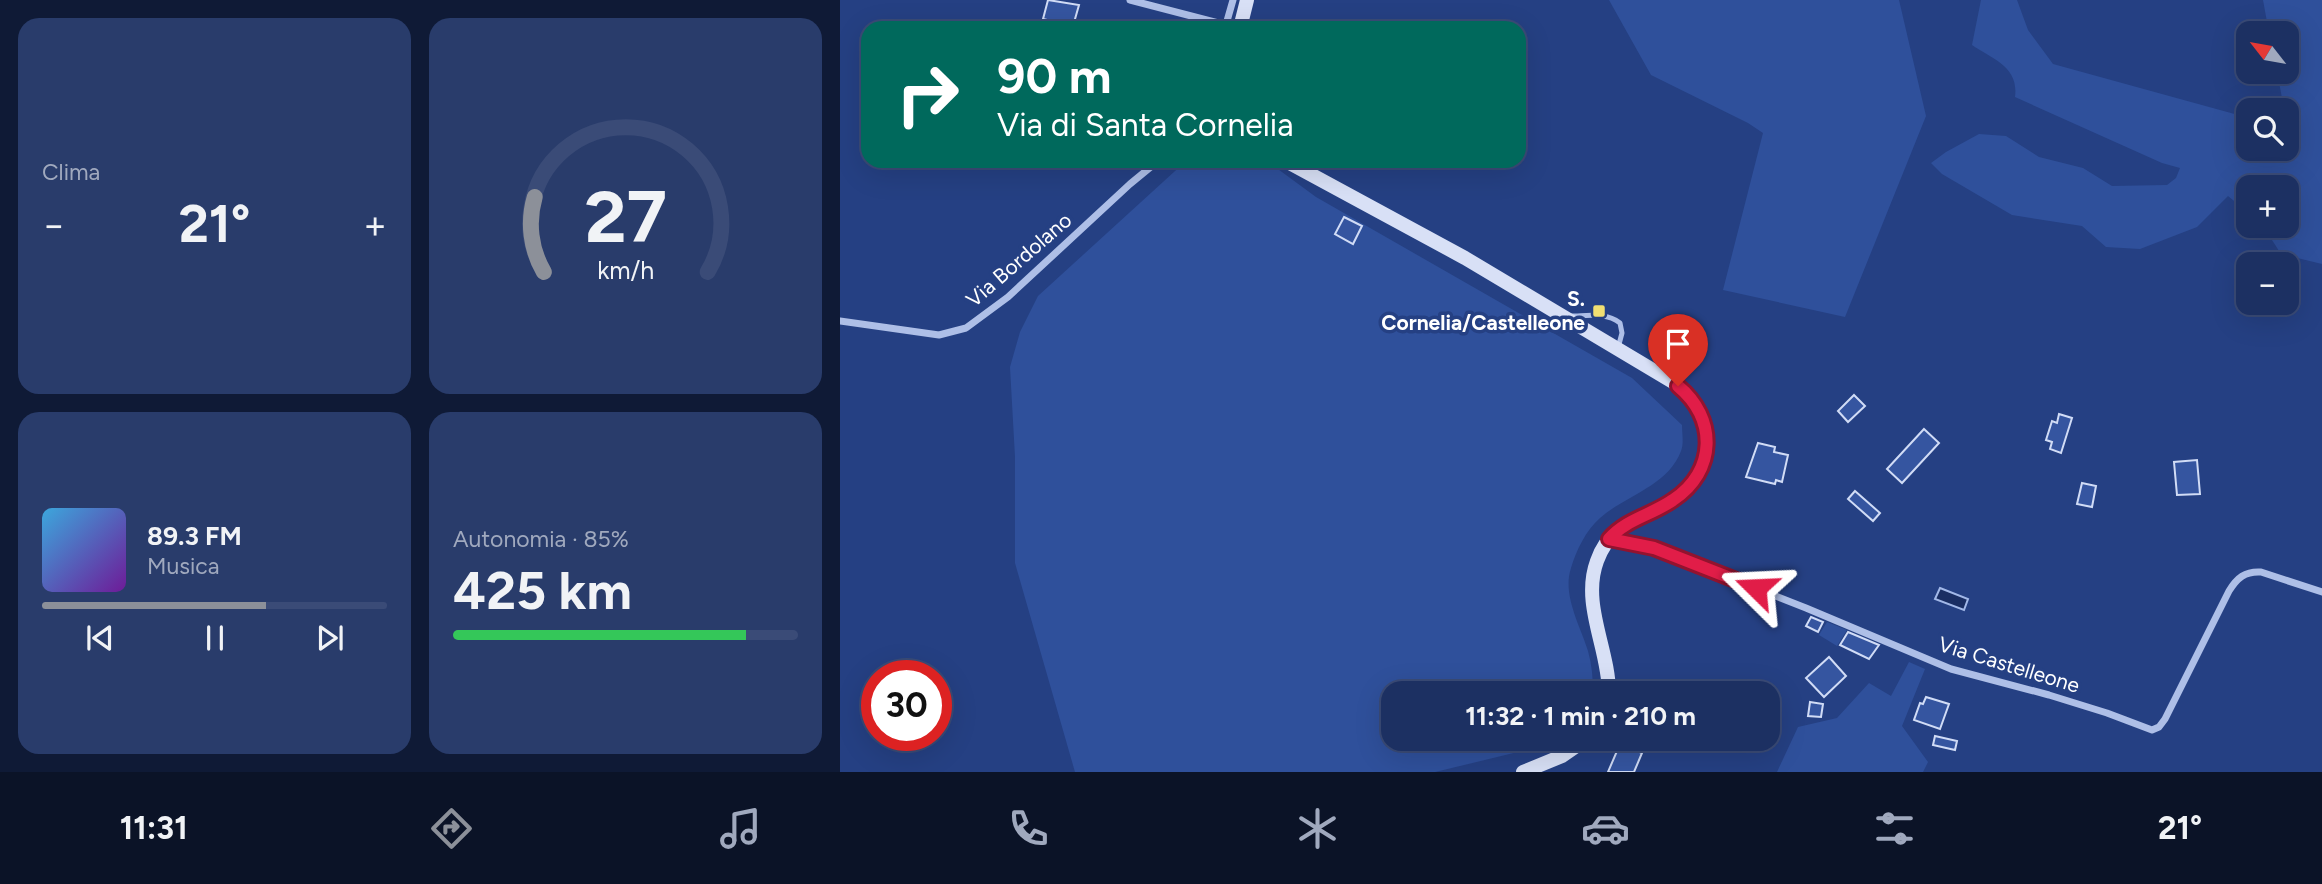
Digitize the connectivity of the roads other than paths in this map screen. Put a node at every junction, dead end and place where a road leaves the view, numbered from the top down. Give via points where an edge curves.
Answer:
1 (1130, 0) edge
2 (1233, 0) edge
3 (1247, 0) edge
4 (1209, 21) edge
5 (1231, 21) edge
6 (1235, 21) edge
7 (1149, 168) edge
8 (1299, 168) edge
9 (1564, 316) junction
10 (840, 321) edge
11 (1618, 348) junction
12 (1609, 539) junction
13 (2322, 593) edge
14 (1608, 681) edge
15 (1569, 751) edge
16 (1523, 772) edge

1 - 4 street
2 - 5 street
3 - 6 street
7 - 10 street, Via Bordolano via 1008,297 966,328 939,335
8 - 9 street
9 - 11 street
9 - 11 lane via 1614,318 1622,332
11 - 12 street via 1684,390 1702,413 1707,437 1700,468 1682,493 1626,523
12 - 13 street, Via Castelleone via 1662,551 1951,669 2095,709 2150,730 2165,719 2238,578 2261,572
12 - 14 street via 1597,560 1592,590
15 - 16 street

